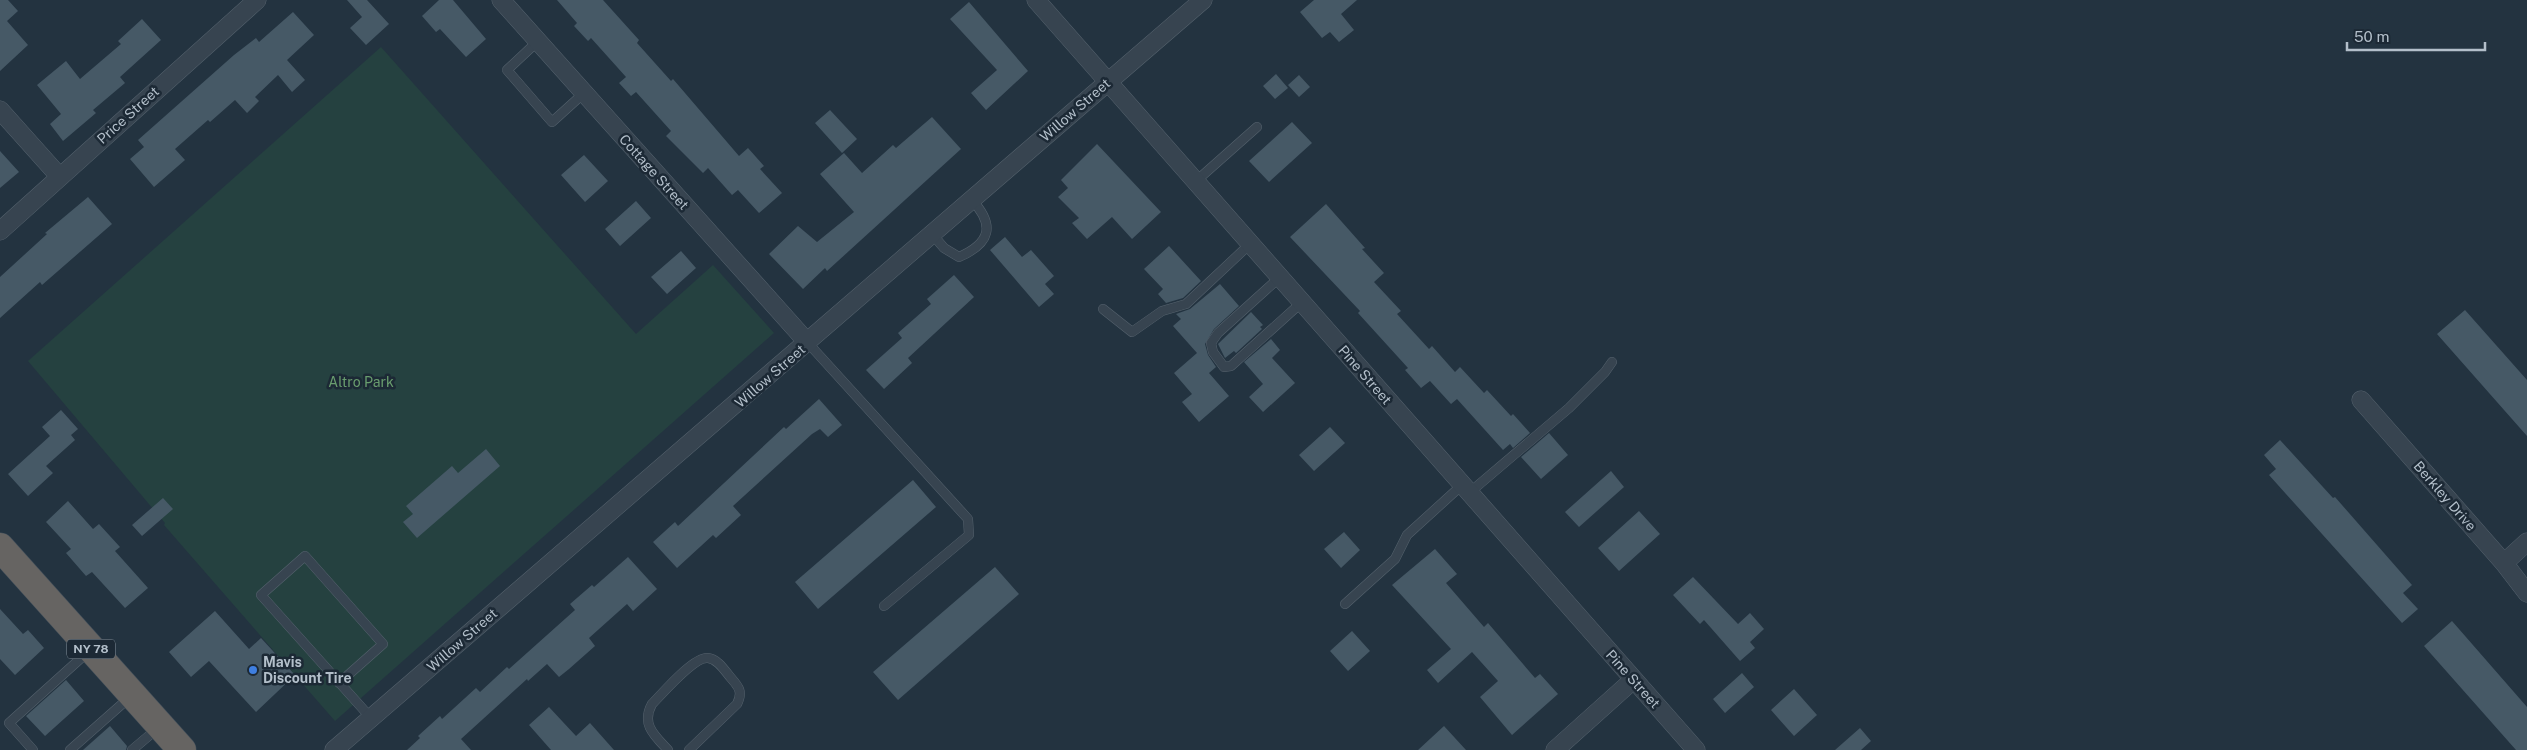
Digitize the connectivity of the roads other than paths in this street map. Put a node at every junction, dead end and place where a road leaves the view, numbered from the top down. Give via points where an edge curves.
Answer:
1 (257, 0) edge
2 (501, 0) edge
3 (1036, 0) edge
4 (1204, 0) edge
5 (538, 41) junction
6 (1107, 82) junction
7 (584, 93) junction
8 (0, 110) edge
9 (1257, 127) dead end
10 (60, 176) junction
11 (1195, 182) junction
12 (972, 200) junction
13 (0, 231) edge
14 (933, 235) junction
15 (1250, 244) junction
16 (1280, 278) junction
17 (1301, 302) junction
18 (1103, 310) dead end
19 (808, 343) junction
20 (1612, 362) dead end
21 (2360, 400) dead end
22 (1465, 489) junction
23 (2527, 542) edge
24 (0, 547) edge
25 (2504, 563) junction
26 (2527, 593) edge
27 (1345, 604) dead end
28 (884, 606) dead end
29 (91, 649) junction
30 (1633, 680) junction
31 (339, 683) junction
32 (132, 695) junction
33 (371, 718) junction
34 (160, 726) junction
35 (33, 750) edge
36 (70, 750) edge
37 (132, 750) edge
38 (182, 750) edge
39 (334, 750) edge
40 (668, 750) edge
41 (689, 750) edge
42 (1554, 750) edge
43 (1696, 750) edge

1 - 10 street, Price Street
2 - 5 street, Cottage Street
3 - 6 street, Pine Street
4 - 6 street, Willow Street
5 - 7 street, Cottage Street
5 - 7 lane via 507,70 552,122
6 - 11 street, Pine Street
6 - 12 street, Willow Street
7 - 19 street, Cottage Street
8 - 10 street
9 - 11 lane
10 - 13 street, Price Street
11 - 15 street, Pine Street
12 - 14 street, Willow Street
12 - 14 lane via 984,213 989,229 986,237 959,257 944,248
14 - 19 street, Willow Street
15 - 16 street, Pine Street
15 - 18 lane via 1186,304 1162,311 1132,332
16 - 17 street, Pine Street
16 - 17 lane via 1211,343 1213,352 1224,367 1231,366
17 - 22 street, Pine Street
19 - 28 lane via 968,519 968,535
19 - 33 street, Willow Street
20 - 22 lane via 1569,408
21 - 25 street, Berkley Drive
22 - 27 lane via 1407,535 1395,559
22 - 30 street, Pine Street
23 - 25 street
24 - 29 highway, NY 78
25 - 26 street, Berkley Drive
29 - 32 highway, NY 78
29 - 35 lane via 9,723
30 - 42 street
30 - 43 street, Pine Street
31 - 31 lane via 261,595 306,556 383,644
31 - 33 lane
32 - 34 highway, NY 78
32 - 36 lane
33 - 39 street, Willow Street
34 - 37 lane
34 - 38 highway, NY 78
40 - 41 lane via 651,732 647,713 652,704 696,661 707,658 717,662 741,695 737,704

